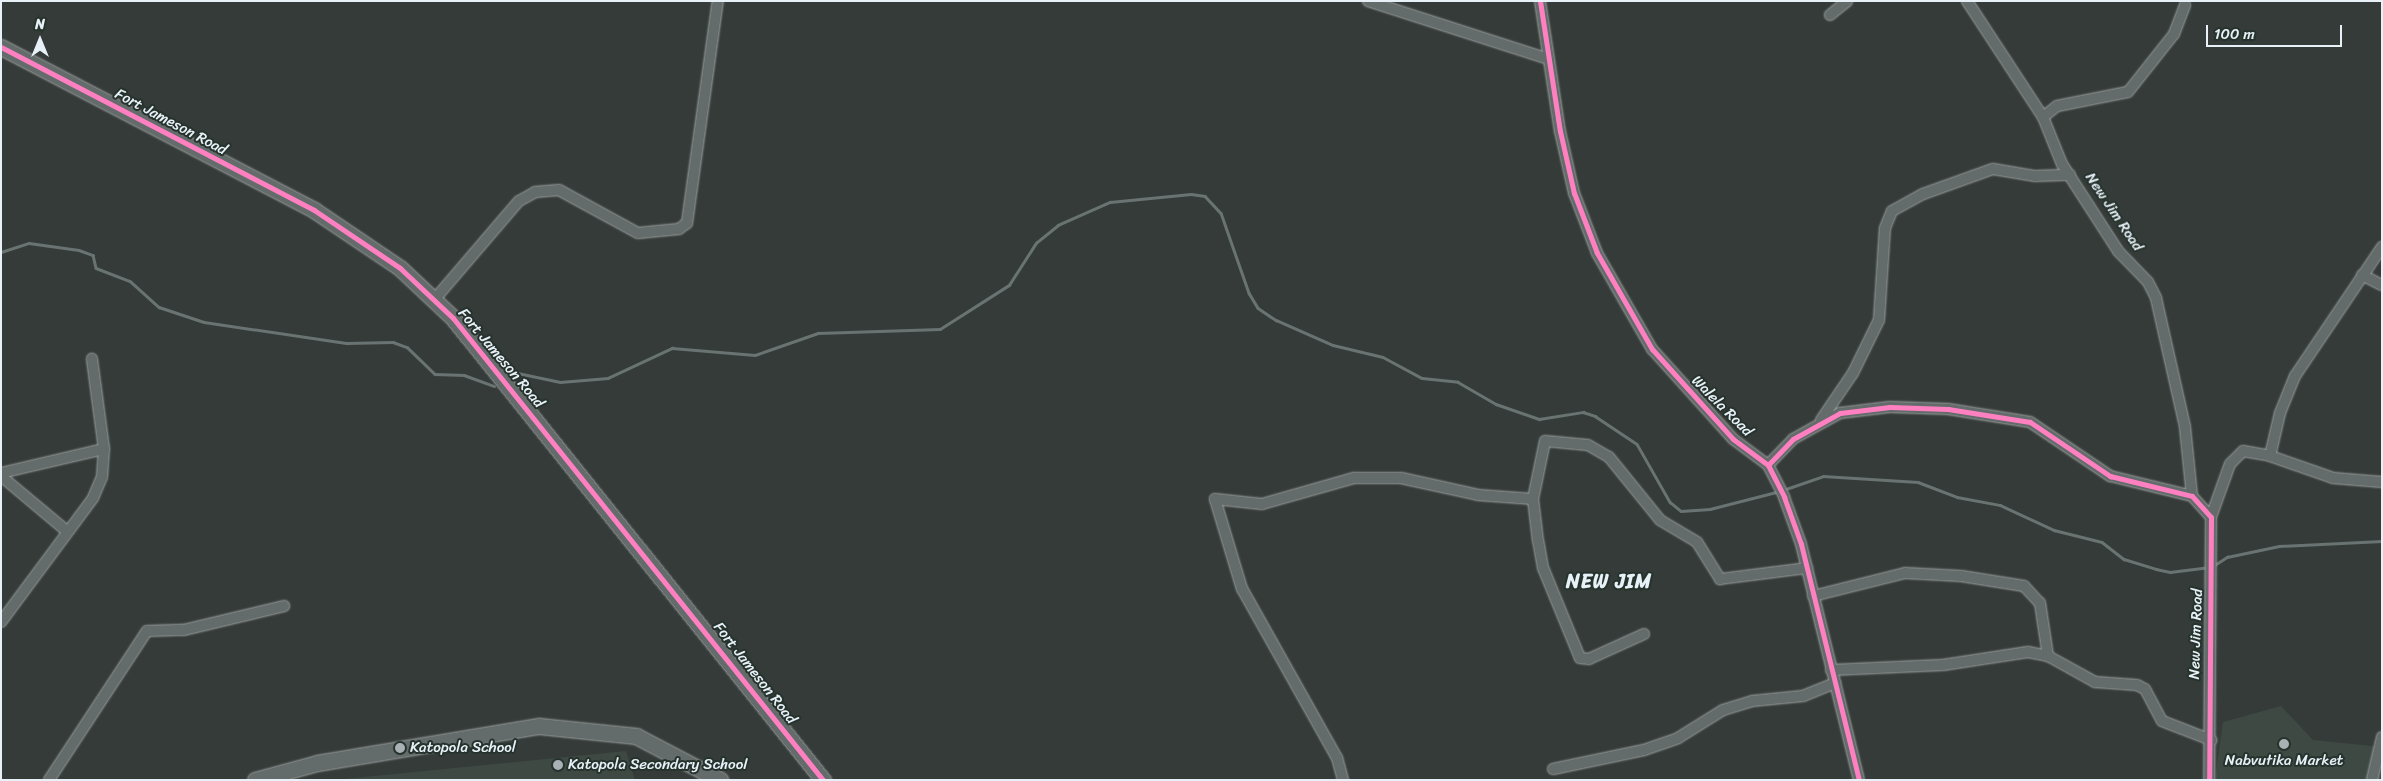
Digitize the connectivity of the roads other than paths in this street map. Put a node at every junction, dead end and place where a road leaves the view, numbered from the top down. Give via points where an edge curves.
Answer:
1 (718, 1) edge
2 (1368, 1) edge
3 (1540, 1) edge
4 (1847, 1) edge
5 (1967, 1) edge
6 (2186, 5) dead end
7 (1830, 15) dead end
8 (1, 47) edge
9 (1546, 58) junction
10 (2043, 117) junction
11 (2070, 175) junction
12 (2382, 247) edge
13 (2362, 275) junction
14 (2382, 284) edge
15 (434, 300) junction
16 (92, 359) dead end
17 (1820, 421) junction
18 (104, 449) junction
19 (2270, 456) junction
20 (1768, 465) junction
21 (1, 475) edge
22 (2382, 482) edge
23 (2192, 496) junction
24 (1533, 499) junction
25 (2211, 517) junction
26 (68, 532) junction
27 (1807, 568) junction
28 (1813, 596) junction
29 (284, 606) dead end
30 (1, 622) edge
31 (1644, 634) dead end
32 (2048, 656) junction
33 (1831, 670) junction
34 (1835, 683) junction
35 (2382, 737) edge
36 (2211, 740) junction
37 (1553, 769) dead end
38 (262, 778) edge
39 (49, 780) edge
40 (720, 780) edge
41 (823, 780) edge
42 (1343, 780) edge
43 (1859, 780) edge
44 (2209, 780) edge
45 (2372, 780) edge

1 - 15 street via 688,223 679,230 638,233 559,190 535,192 519,201
2 - 9 street
3 - 9 street, Walela Road
4 - 7 street
5 - 10 street, New Jim Road
6 - 10 street via 2174,34 2128,92 2056,106
8 - 15 street, Fort Jameson Road via 314,210 400,268
9 - 20 street, Walela Road via 1574,193 1620,300 1680,382 1733,439
10 - 11 street, New Jim Road
11 - 17 street via 2035,176 1993,169 1923,194 1892,212 1885,228 1879,320 1852,373
11 - 23 street, New Jim Road via 2118,251 2148,282 2156,298 2186,427
12 - 13 street
13 - 14 street
13 - 19 street via 2295,376 2280,413
15 - 41 street, Fort Jameson Road via 630,535
16 - 18 street
17 - 20 street via 1793,439
17 - 23 street via 1861,408 1890,407 2004,416 2030,422 2110,476
18 - 21 street
18 - 26 street via 102,477 93,498
19 - 22 street via 2333,478
19 - 25 street, New Jim Road via 2243,451 2230,464
20 - 27 street, Walela Road via 1784,497
21 - 26 street
23 - 25 street
24 - 27 street via 1545,441 1588,445 1609,457 1660,520 1697,542 1720,579
24 - 31 street via 1543,568 1580,658 1589,659
24 - 42 street via 1478,495 1391,478 1354,478 1262,504 1215,499 1242,589 1336,758
25 - 36 street, New Jim Road via 2206,697
26 - 30 street
27 - 28 street, Walela Road
28 - 32 street via 1905,574 1961,576 2024,586 2040,603
28 - 33 street, Walela Road
29 - 39 street via 184,630 147,631
32 - 33 street via 2028,652 1943,665
32 - 36 street via 2095,682 2145,689 2162,721
33 - 34 street, Walela Road
34 - 37 street via 1803,696 1752,700 1723,710 1678,738 1644,750
34 - 43 street, Walela Road
35 - 45 street
36 - 44 street, New Jim Road
38 - 40 street via 539,726 636,736

